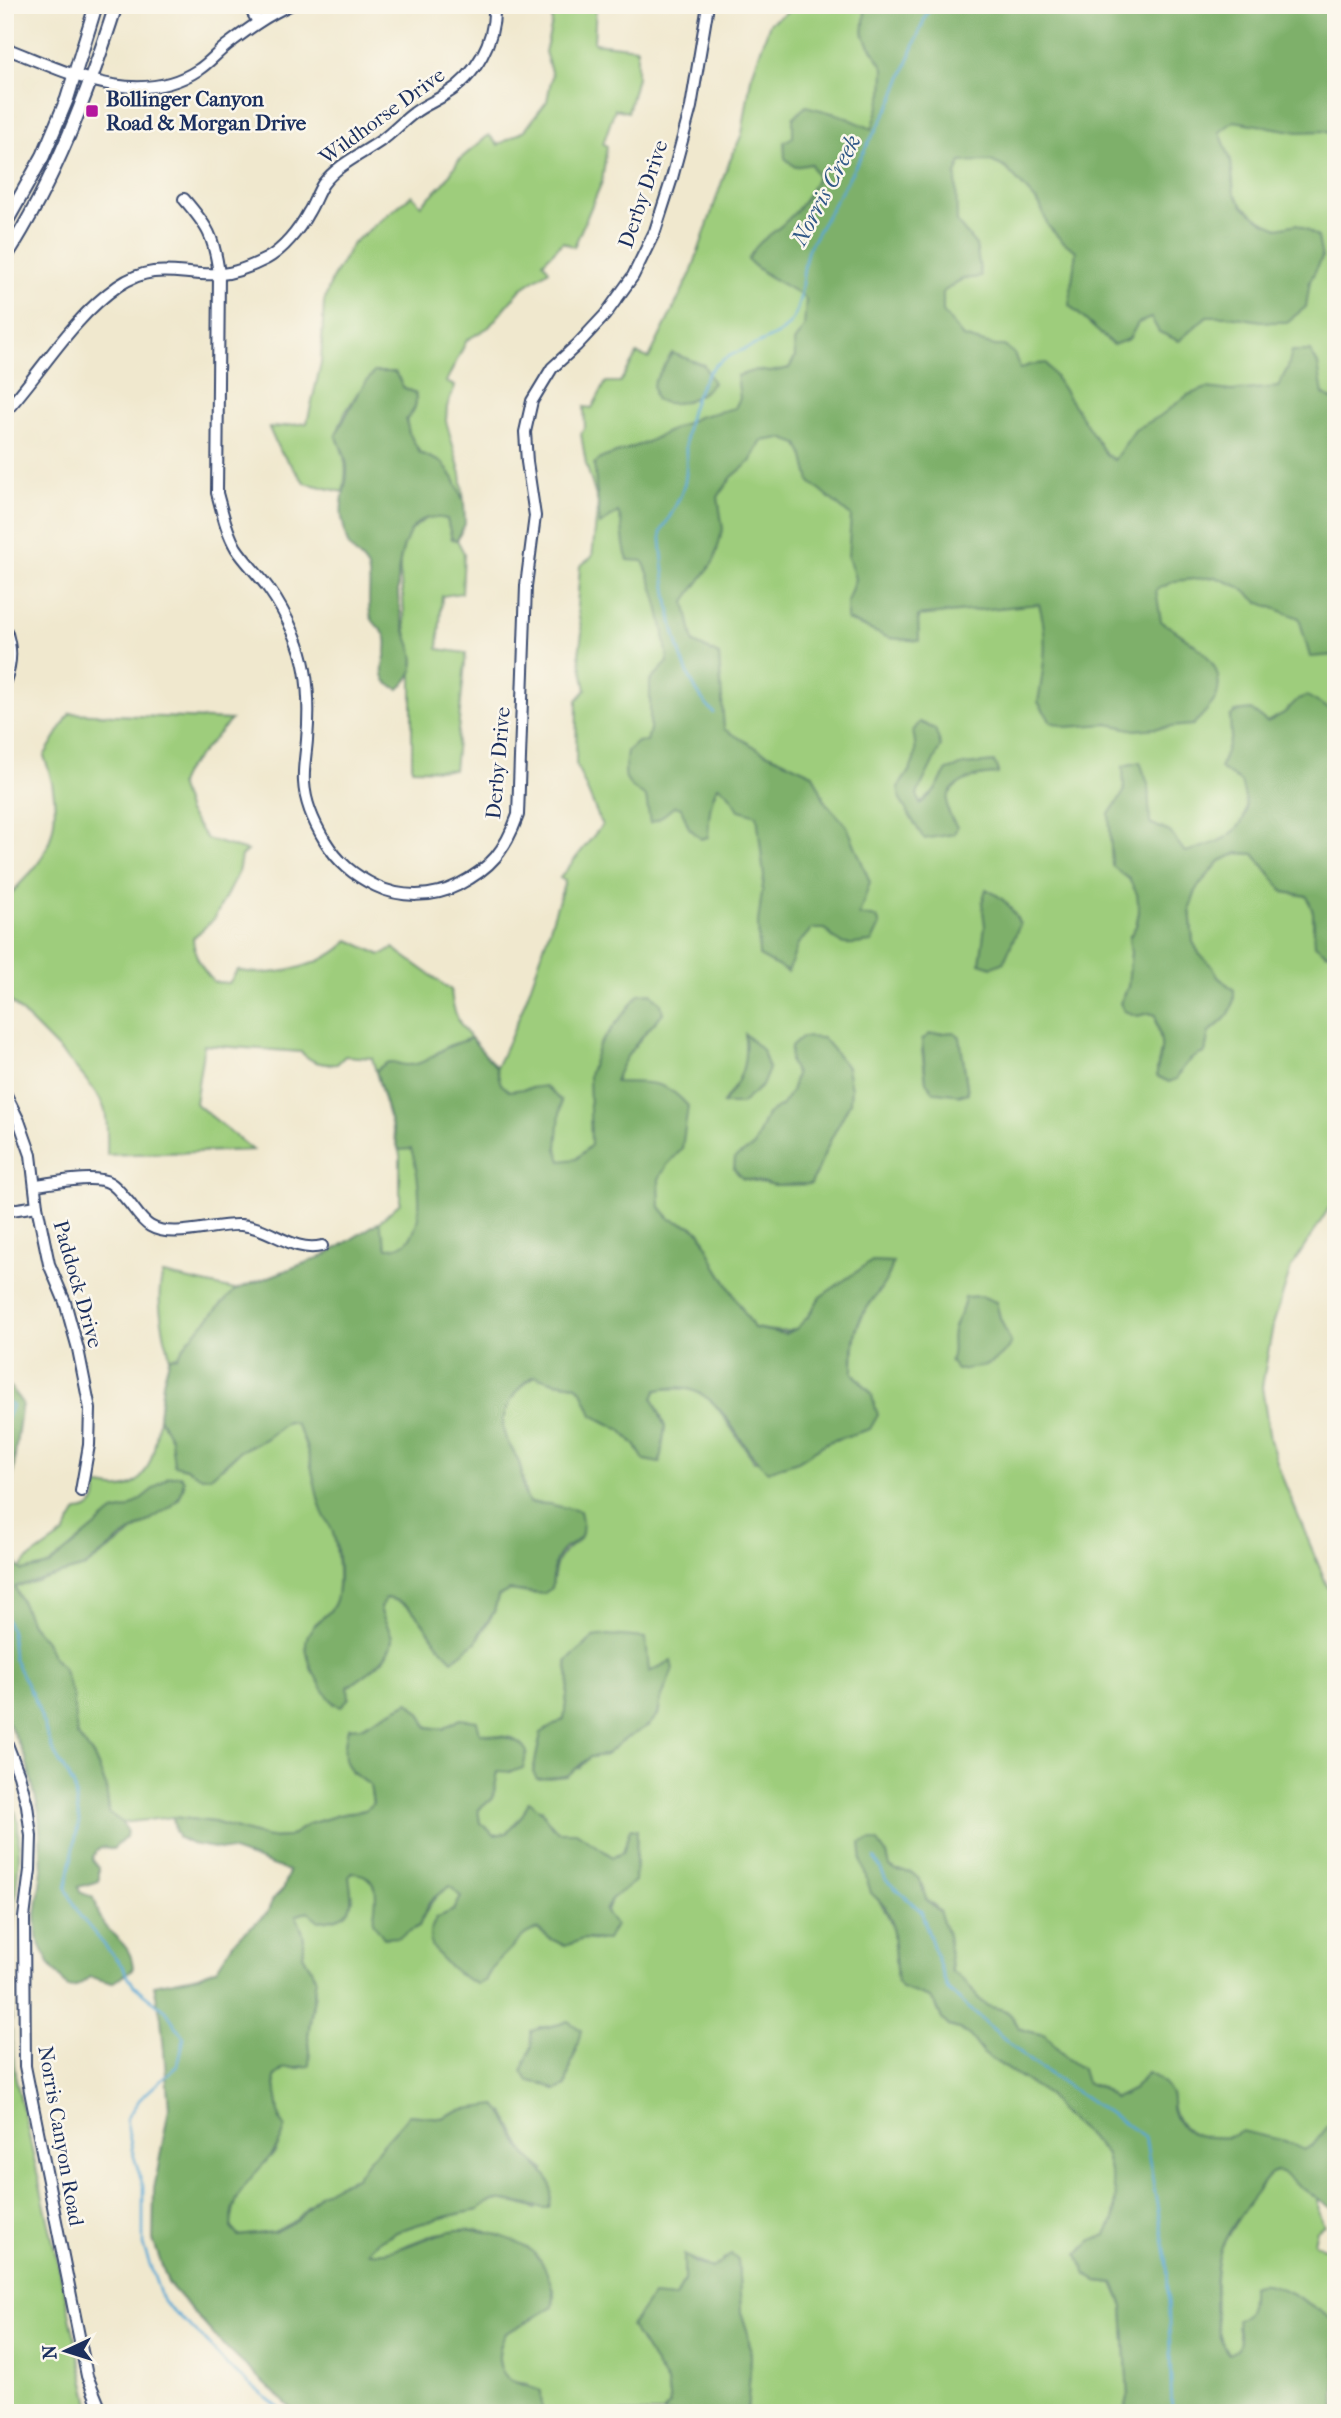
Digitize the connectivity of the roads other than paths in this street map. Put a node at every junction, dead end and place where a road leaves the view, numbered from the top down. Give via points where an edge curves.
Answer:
1 (96, 5) edge
2 (116, 5) edge
3 (248, 5) edge
4 (290, 5) edge
5 (494, 5) edge
6 (708, 5) edge
7 (258, 22) junction
8 (5, 48) edge
9 (76, 75) junction
10 (92, 81) junction
11 (184, 199) dead end
12 (5, 224) edge
13 (5, 258) edge
14 (219, 274) junction
15 (5, 412) edge
16 (5, 628) edge
17 (5, 681) edge
18 (5, 1093) edge
19 (35, 1185) junction
20 (37, 1206) junction
21 (5, 1211) edge
22 (322, 1246) dead end
23 (81, 1491) dead end
24 (5, 1740) edge
25 (102, 2413) edge

1 - 9 main road
2 - 10 main road
3 - 7 street
4 - 7 street
5 - 14 street, Wildhorse Drive via 487,48 475,69 449,93 416,111 347,162 323,184 290,238 268,258
6 - 14 street, Derby Drive via 691,107 654,231 633,276 605,315 552,368 531,401 525,432 535,516 526,586 517,815 503,849 480,872 453,887 406,895 384,890 336,858 314,823 304,784 308,717 303,659 271,591 236,547 217,493
7 - 10 street via 198,70 171,82 125,87
8 - 9 street
9 - 10 street
9 - 12 main road via 43,156
10 - 13 main road via 58,160
11 - 14 street, Derby Drive via 213,239
14 - 15 street, Wildhorse Drive via 167,270 119,286 53,349
16 - 17 street via 11,644
18 - 19 street, Paddock Drive via 31,1155
19 - 20 street, Paddock Drive
19 - 22 street via 108,1181 149,1226 180,1231 239,1224 263,1229 300,1248
20 - 21 street
20 - 23 street, Paddock Drive via 49,1264 78,1349 90,1409
24 - 25 street, Norris Canyon Road via 19,1775 31,1836 24,1918 25,2066 87,2376

